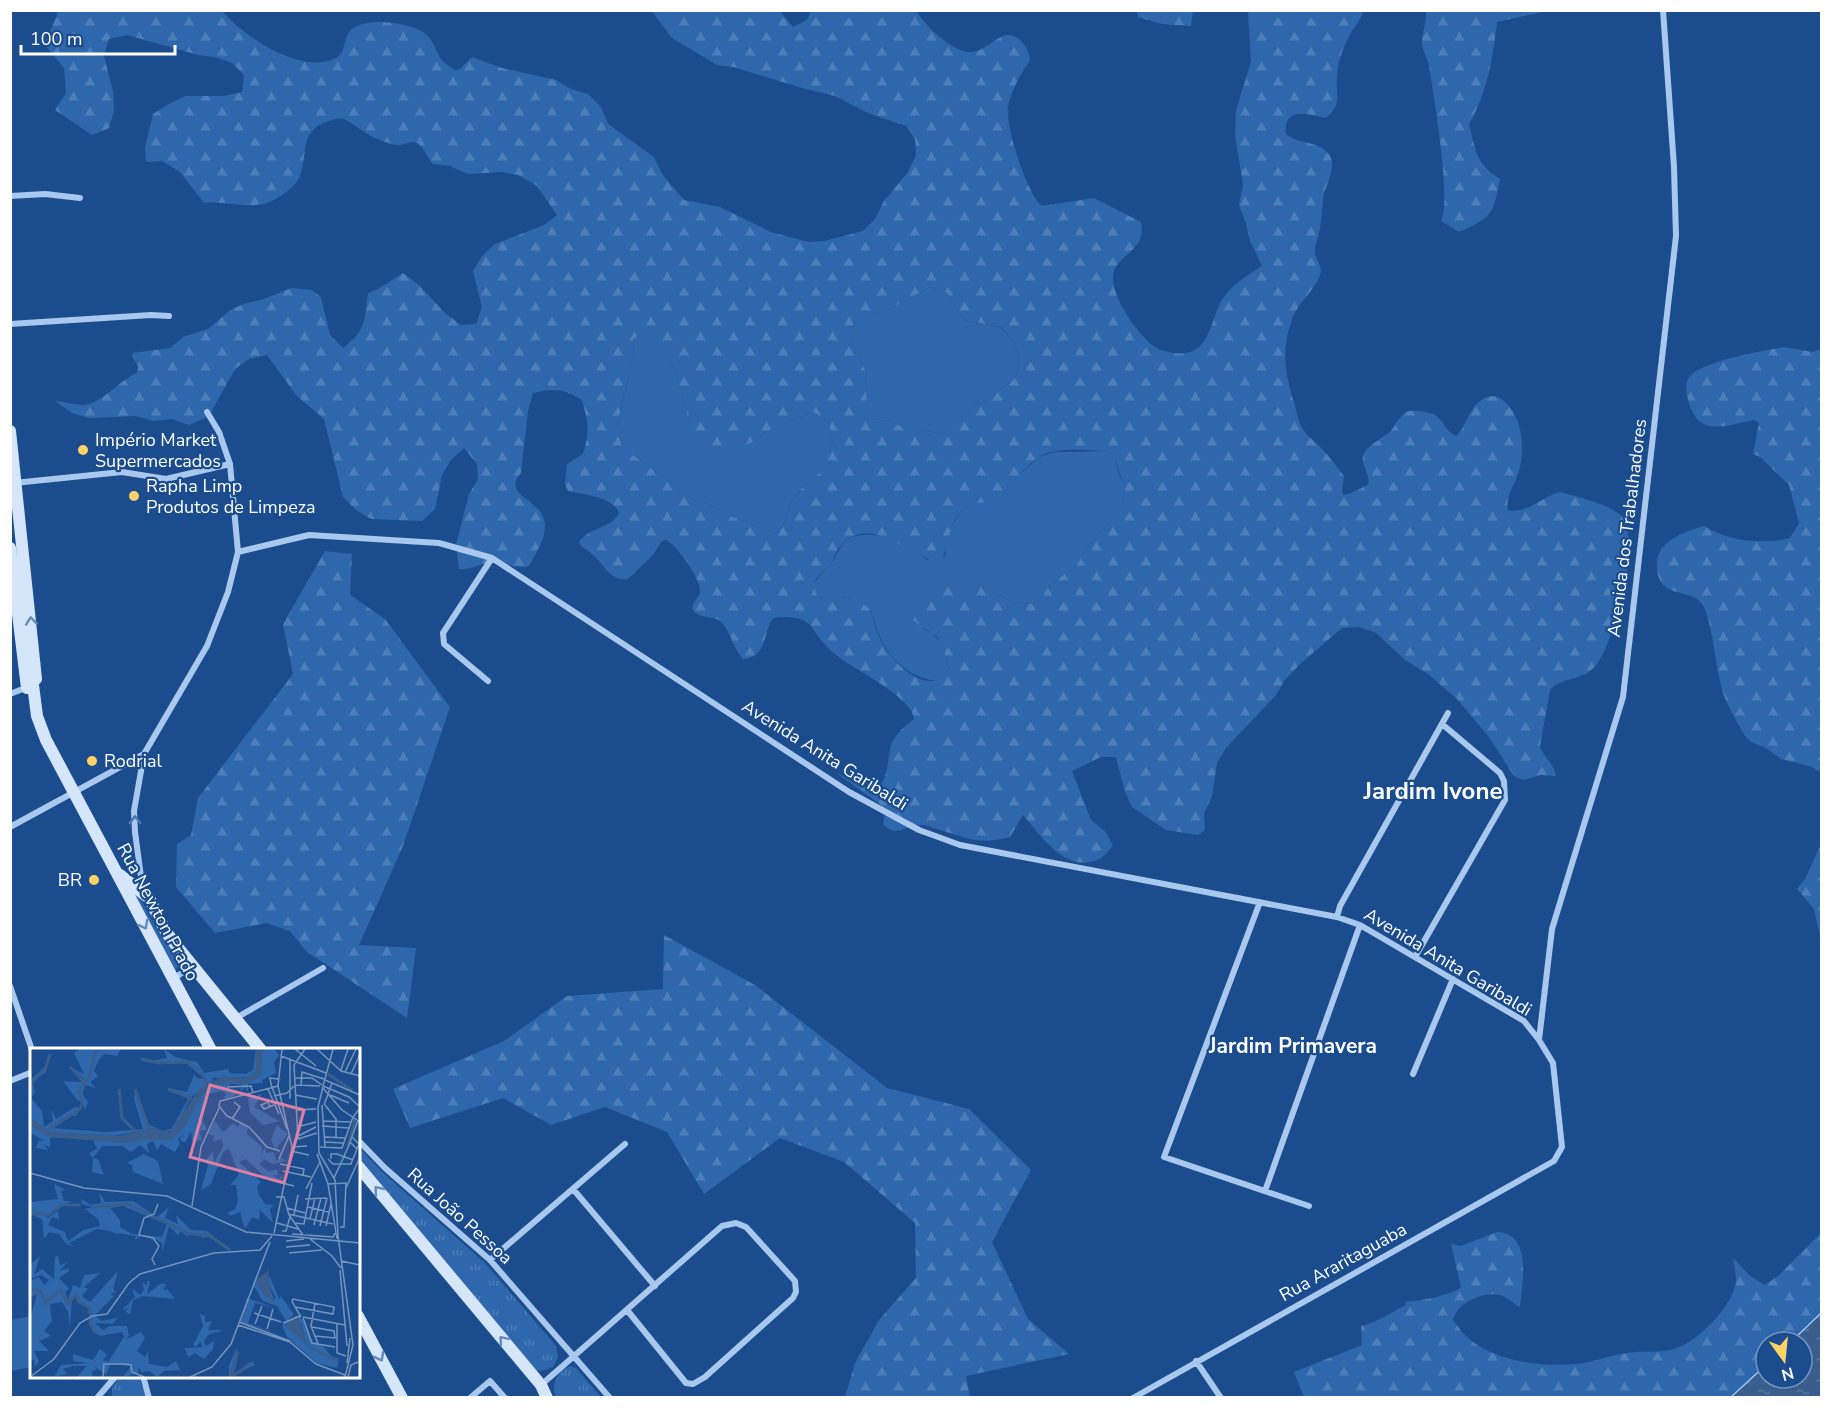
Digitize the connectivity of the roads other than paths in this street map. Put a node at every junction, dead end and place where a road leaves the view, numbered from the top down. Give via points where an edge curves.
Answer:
1 (1663, 10) edge
2 (10, 196) edge
3 (80, 198) dead end
4 (169, 316) dead end
5 (10, 324) edge
6 (207, 411) dead end
7 (10, 431) edge
8 (230, 464) junction
9 (13, 483) edge
10 (10, 548) edge
11 (238, 552) junction
12 (492, 558) junction
13 (18, 600) edge
14 (488, 681) dead end
15 (32, 684) junction
16 (10, 694) edge
17 (1448, 712) dead end
18 (1442, 724) junction
19 (144, 754) junction
20 (73, 792) junction
21 (10, 827) edge
22 (116, 873) junction
23 (149, 898) junction
24 (1260, 902) junction
25 (1337, 917) junction
26 (1360, 925) junction
27 (1415, 957) junction
28 (192, 966) junction
29 (323, 968) dead end
30 (172, 979) junction
31 (1453, 980) junction
32 (10, 986) edge
33 (236, 1018) junction
34 (1539, 1040) junction
35 (31, 1048) edge
36 (210, 1048) edge
37 (259, 1048) edge
38 (30, 1073) edge
39 (1413, 1074) dead end
40 (10, 1082) edge
41 (360, 1142) edge
42 (625, 1144) dead end
43 (1562, 1147) joint
44 (360, 1168) edge
45 (573, 1189) junction
46 (1265, 1191) junction
47 (1309, 1206) dead end
48 (490, 1260) junction
49 (655, 1286) junction
50 (627, 1310) junction
51 (360, 1320) edge
52 (573, 1357) junction
53 (1196, 1361) junction
54 (115, 1378) edge
55 (143, 1378) edge
56 (541, 1385) junction
57 (106, 1387) junction
58 (97, 1398) edge
59 (105, 1398) edge
60 (149, 1398) edge
61 (402, 1398) edge
62 (470, 1398) edge
63 (505, 1398) edge
64 (547, 1398) edge
65 (609, 1398) edge
66 (1133, 1398) edge
67 (1221, 1398) edge

1 - 34 street, Avenida dos Trabalhadores via 1676,236 1623,697 1552,929
2 - 3 street
4 - 5 street
6 - 8 street
7 - 9 street
8 - 9 street via 166,479 122,472
8 - 11 street
9 - 13 street
10 - 13 street
11 - 12 street, Avenida Anita Garibaldi via 309,535 439,543
11 - 19 street via 228,592 207,646
12 - 14 street via 443,633 444,644
12 - 24 street, Avenida Anita Garibaldi via 849,792 919,830 960,845
13 - 15 street, Rua Newton Prado
15 - 16 street
15 - 20 street, Rua Newton Prado via 46,740
17 - 18 street
18 - 25 street
18 - 27 street via 1500,773 1505,800
19 - 20 street
23 -> 19 street via 141,877 134,811
20 - 21 street
20 - 22 street, Rua Newton Prado
22 - 23 street
22 -> 30 street, Rua Newton Prado
23 - 28 street via 166,932
24 - 25 street, Avenida Anita Garibaldi
24 - 46 street via 1164,1157
25 - 26 street, Avenida Anita Garibaldi
26 - 27 street, Avenida Anita Garibaldi
26 - 46 street
27 - 31 street, Avenida Anita Garibaldi
28 - 30 street
28 - 33 street
29 - 33 street
30 - 36 street, Rua Newton Prado
31 - 34 street, Avenida Anita Garibaldi via 1524,1021
31 - 39 street
32 - 35 street
33 - 37 street
34 - 43 street, Avenida Anita Garibaldi via 1553,1063
38 - 40 street
41 - 48 street, Rua João Pessoa
42 - 45 street
43 - 53 street, Rua Araritaguaba via 1554,1161
56 -> 44 street
45 - 48 street
45 - 49 street
46 - 47 street
48 - 52 street, Rua João Pessoa
49 - 50 street
49 - 50 street via 723,1226 736,1223 746,1227 795,1281 796,1292 693,1384 686,1383
50 - 52 street
51 -> 61 street
52 - 56 street
52 - 65 street, Rua João Pessoa
53 - 66 street, Rua Araritaguaba
53 - 67 street
54 - 57 street
55 - 60 street
56 - 64 street
57 - 58 street
57 - 59 street
62 - 63 street via 490,1381

